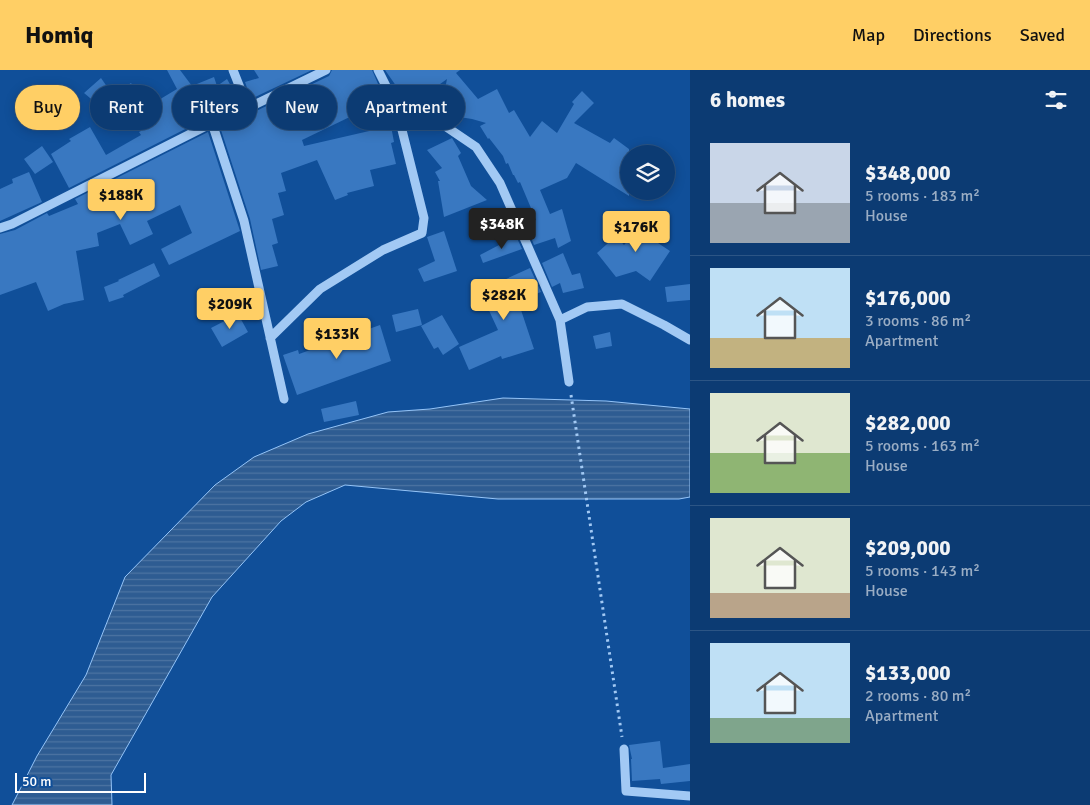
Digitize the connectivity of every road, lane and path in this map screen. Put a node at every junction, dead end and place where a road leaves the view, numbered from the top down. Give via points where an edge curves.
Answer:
1 (233, 70) edge
2 (326, 70) edge
3 (378, 70) edge
4 (239, 85) edge
5 (386, 85) edge
6 (257, 104) edge
7 (198, 130) edge
8 (214, 130) edge
9 (402, 130) edge
10 (452, 130) edge
11 (0, 228) edge
12 (560, 320) junction
13 (270, 338) junction
14 (690, 340) edge
15 (569, 382) joint
16 (284, 399) dead end
17 (624, 749) joint
18 (690, 796) edge

1 - 4 street
2 - 6 street
3 - 5 street
7 - 11 street
8 - 13 street via 244,221
9 - 13 street via 424,218 422,233 383,250 320,289
10 - 12 street via 476,147 500,183
12 - 14 street via 587,307 622,304
12 - 15 street
13 - 16 street
15 - 17 path
17 - 18 street via 626,791

